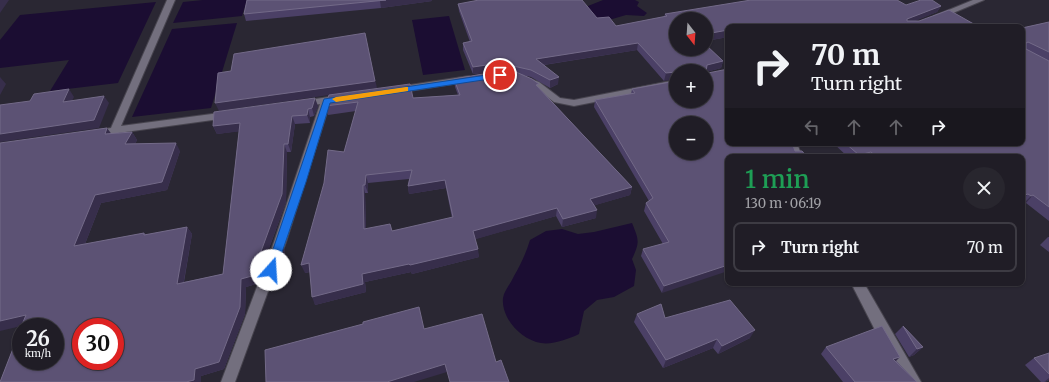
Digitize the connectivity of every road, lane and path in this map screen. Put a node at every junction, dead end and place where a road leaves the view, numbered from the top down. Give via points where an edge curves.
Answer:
1 (171, 0) edge
2 (980, 0) edge
3 (928, 20) edge
4 (518, 77) edge
5 (481, 78) edge
6 (669, 84) edge
7 (390, 91) edge
8 (350, 97) edge
9 (326, 101) junction
10 (290, 106) edge
11 (238, 114) edge
12 (115, 130) junction
13 (84, 135) edge
14 (859, 286) edge
15 (228, 382) edge
16 (914, 382) edge

1 - 12 street
2 - 3 street via 951,14
4 - 6 street via 536,84 557,100 574,103
5 - 7 street
8 - 9 street
9 - 10 street
9 - 15 street via 261,300
11 - 12 street
12 - 13 street
14 - 16 street

